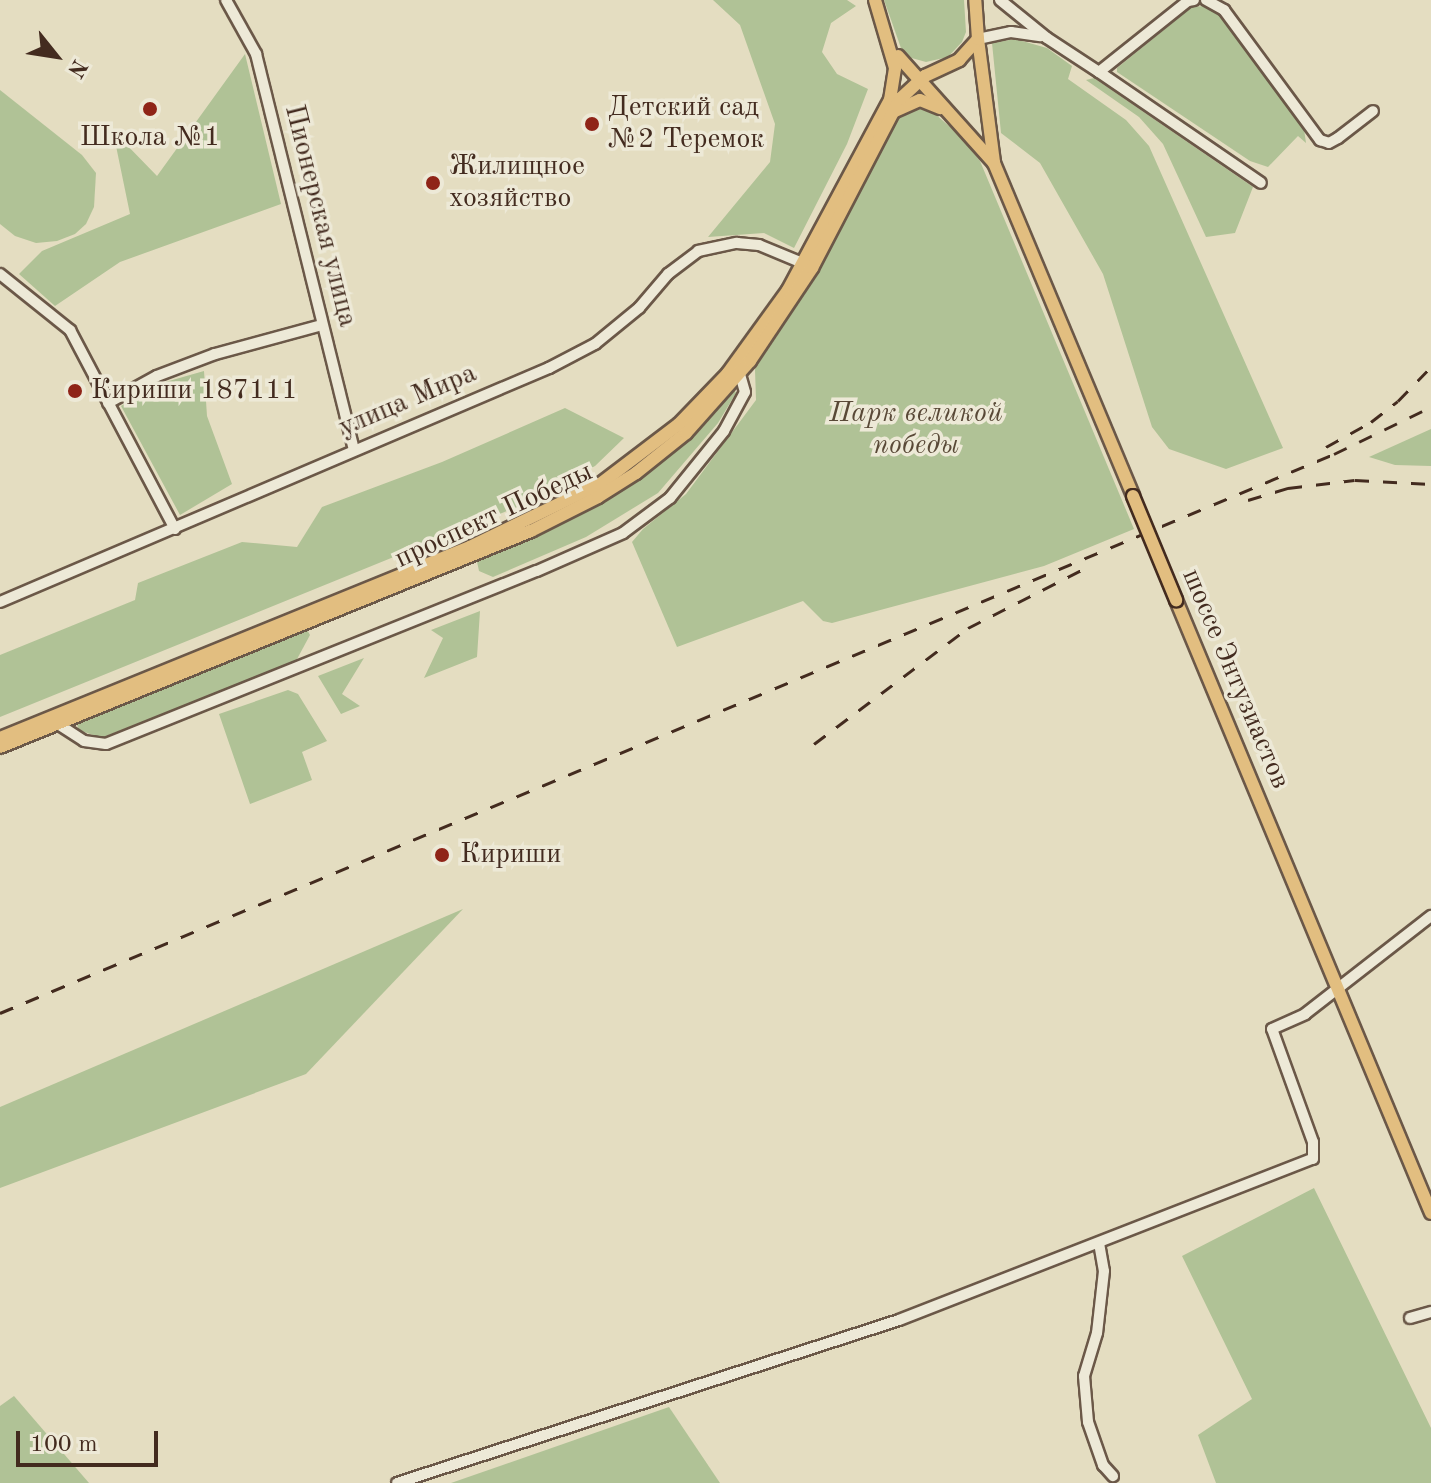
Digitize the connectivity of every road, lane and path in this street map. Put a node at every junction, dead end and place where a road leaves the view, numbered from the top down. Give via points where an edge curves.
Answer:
1 (226, 0) edge
2 (975, 0) edge
3 (1000, 0) edge
4 (1194, 0) edge
5 (1206, 0) edge
6 (874, 2) edge
7 (885, 38) junction
8 (1047, 38) junction
9 (978, 39) junction
10 (898, 56) junction
11 (934, 69) junction
12 (1099, 72) junction
13 (919, 80) junction
14 (889, 111) junction
15 (1373, 111) dead end
16 (949, 113) junction
17 (994, 163) junction
18 (1261, 183) dead end
19 (808, 266) junction
20 (0, 274) edge
21 (322, 325) junction
22 (740, 374) junction
23 (108, 403) junction
24 (354, 449) junction
25 (175, 529) junction
26 (0, 602) edge
27 (58, 724) junction
28 (0, 738) edge
29 (0, 747) edge
30 (1431, 916) edge
31 (1337, 987) junction
32 (1431, 1213) edge
33 (1099, 1243) junction
34 (1431, 1312) edge
35 (1410, 1318) dead end
36 (1113, 1476) dead end
37 (397, 1483) edge

1 - 21 street, Пионерская улица via 256,54
2 - 9 main road
3 - 8 street
4 - 12 street
5 - 15 street via 1224,10 1320,140 1329,143
6 - 7 main road
7 - 10 main road
7 - 14 main road via 895,68
8 - 9 street via 1011,32
8 - 12 street
9 - 11 main road via 959,60
9 - 17 main road
10 - 11 main road
10 - 13 main road
11 - 13 main road
12 - 18 street
13 - 14 main road
13 - 16 main road
14 - 16 main road via 920,100
14 - 19 main road, проспект Победы
16 - 17 main road
17 - 31 main road, шоссе Энтузиастов, bridge
19 - 22 main road, проспект Победы
19 - 24 street, улица Мира via 759,245 737,243 698,251 595,344
19 - 28 main road, проспект Победы via 700,405 600,484 470,547
20 - 23 street via 70,330
21 - 23 street via 215,354 157,376
21 - 24 street, Пионерская улица
22 - 27 main road, проспект Победы via 672,445 576,510
22 - 27 street via 745,392 716,442 670,498 623,533 106,744 84,741
23 - 25 street
24 - 25 street, улица Мира
25 - 26 street, улица Мира
27 - 29 main road, проспект Победы
30 - 31 street
31 - 32 main road, шоссе Энтузиастов
31 - 33 street via 1305,1014 1272,1029 1313,1142 1313,1159
33 - 36 street via 1104,1271 1099,1318 1084,1376 1088,1422 1103,1465
33 - 37 street via 899,1320
34 - 35 street

